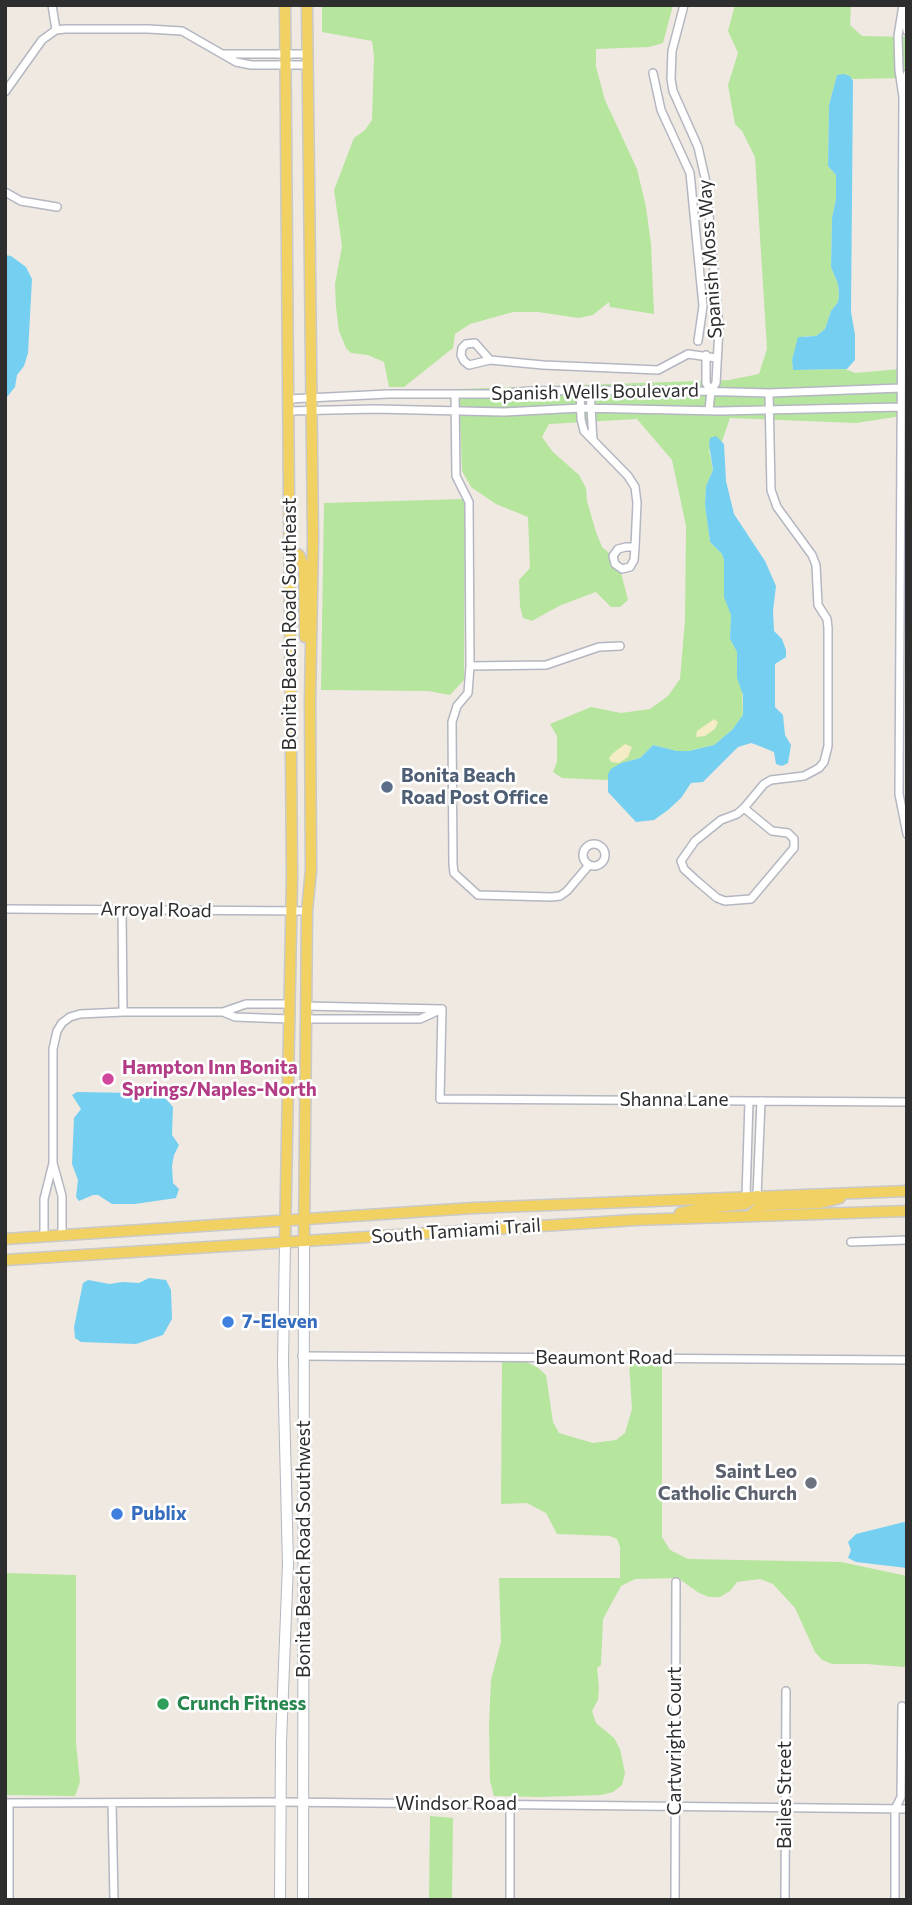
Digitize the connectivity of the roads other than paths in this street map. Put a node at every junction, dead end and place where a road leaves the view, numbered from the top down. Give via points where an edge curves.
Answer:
1 (52, 5) edge
2 (285, 5) edge
3 (307, 5) edge
4 (684, 5) edge
5 (903, 5) edge
6 (56, 30) junction
7 (907, 31) edge
8 (307, 59) junction
9 (285, 60) junction
10 (653, 73) dead end
11 (907, 74) edge
12 (5, 92) edge
13 (903, 97) junction
14 (690, 128) junction
15 (673, 136) junction
16 (5, 192) edge
17 (57, 206) dead end
18 (698, 341) dead end
19 (706, 355) junction
20 (716, 358) junction
21 (489, 360) dead end
22 (901, 388) junction
23 (580, 391) junction
24 (590, 391) junction
25 (711, 391) junction
26 (769, 393) junction
27 (455, 394) junction
28 (310, 404) junction
29 (288, 405) junction
30 (901, 407) junction
31 (581, 408) junction
32 (590, 408) junction
33 (454, 410) junction
34 (709, 410) junction
35 (769, 410) junction
36 (593, 440) junction
37 (904, 532) edge
38 (635, 547) dead end
39 (290, 551) junction
40 (620, 646) dead end
41 (470, 666) junction
42 (311, 674) junction
43 (903, 685) edge
44 (744, 808) junction
45 (907, 834) edge
46 (589, 865) dead end
47 (5, 909) edge
48 (122, 909) junction
49 (292, 911) junction
50 (307, 911) junction
51 (289, 1004) junction
52 (306, 1006) junction
53 (442, 1009) junction
54 (122, 1012) junction
55 (223, 1012) junction
56 (288, 1019) junction
57 (306, 1019) junction
58 (421, 1019) junction
59 (441, 1032) junction
60 (749, 1101) junction
61 (761, 1101) junction
62 (907, 1102) edge
63 (53, 1163) junction
64 (907, 1191) edge
65 (867, 1192) junction
66 (752, 1196) junction
67 (907, 1211) edge
68 (751, 1215) junction
69 (303, 1219) junction
70 (657, 1219) junction
71 (285, 1220) junction
72 (62, 1235) junction
73 (44, 1236) junction
74 (5, 1239) edge
75 (907, 1240) edge
76 (303, 1241) junction
77 (285, 1242) junction
78 (852, 1242) dead end
79 (5, 1260) edge
80 (302, 1356) junction
81 (907, 1360) edge
82 (676, 1582) dead end
83 (288, 1583) junction
84 (303, 1584) junction
85 (786, 1691) dead end
86 (902, 1706) dead end
87 (281, 1802) junction
88 (7, 1803) edge
89 (112, 1803) junction
90 (303, 1803) junction
91 (510, 1805) junction
92 (675, 1807) junction
93 (785, 1808) junction
94 (907, 1809) edge
95 (895, 1810) junction
96 (9, 1900) edge
97 (114, 1900) edge
98 (280, 1900) edge
99 (303, 1900) edge
100 (510, 1900) edge
101 (675, 1900) edge
102 (785, 1900) edge
103 (895, 1900) edge

1 - 6 street
2 - 9 main road, Bonita Beach Road Southeast
3 - 8 main road, Bonita Beach Road Southeast
4 - 14 street, Spanish Moss Way via 671,79
5 - 7 street
5 - 13 street via 898,36
6 - 9 street via 182,31 220,54
6 - 12 street via 42,40
8 - 9 street
8 - 28 main road, Bonita Beach Road Southeast
9 - 29 main road, Bonita Beach Road Southeast
10 - 15 street, Spanish Moss Way via 661,110
11 - 13 street
13 - 22 street
14 - 15 street
14 - 20 street, Spanish Moss Way via 706,182 719,328
15 - 18 street, Spanish Moss Way via 690,173 693,192 703,306
16 - 17 street via 21,201
19 - 20 street
19 - 21 street via 681,356 658,370
19 - 25 street, Spanish Moss Way via 706,383
20 - 25 street, Spanish Moss Way via 716,383
22 - 26 street, Spanish Wells Boulevard
22 - 30 street
23 - 24 street, Spanish Wells Boulevard
23 - 27 street, Spanish Wells Boulevard
23 - 31 street
24 - 25 street, Spanish Wells Boulevard
24 - 32 street
25 - 26 street, Spanish Wells Boulevard
25 - 34 street, Spanish Moss Way
26 - 35 street
27 - 28 street, Spanish Wells Boulevard via 388,394
27 - 33 street
28 - 29 street, Spanish Wells Boulevard
28 - 33 street, Spanish Wells Boulevard
28 - 42 main road, Bonita Beach Road Southeast
29 - 39 main road, Bonita Beach Road Southeast
30 - 35 street, Spanish Wells Boulevard
30 - 37 street
31 - 32 street, Spanish Wells Boulevard
31 - 33 street, Spanish Wells Boulevard
31 - 36 street via 584,432
32 - 34 street, Spanish Wells Boulevard
32 - 36 street
33 - 41 street via 456,476 469,502
34 - 35 street, Spanish Wells Boulevard
35 - 44 street via 771,490 777,507 812,555 818,605 827,619 828,746 819,768 804,776 771,779
36 - 38 street via 635,487
37 - 43 street
39 - 42 main road via 299,555 304,567 305,655
39 - 49 main road, Bonita Beach Road Southeast
40 - 41 street via 599,647 546,665
41 - 46 street via 468,693 452,722 454,873 478,895 551,897 567,891
42 - 50 main road, Bonita Beach Road Southeast
43 - 45 street via 900,794
44 - 44 street via 772,831 788,834 794,839 794,848 751,899 725,901 684,870 681,861 695,841
47 - 48 street, Arroyal Road
48 - 49 street, Arroyal Road
48 - 54 street
49 - 50 street, Arroyal Road
49 - 51 main road, Bonita Beach Road Southeast
50 - 52 main road, Bonita Beach Road Southeast
51 - 55 street via 246,1004
51 - 56 main road, Bonita Beach Road Southeast
52 - 53 street
52 - 57 main road, Bonita Beach Road Southeast
53 - 58 street
53 - 59 street
54 - 55 street
54 - 63 street via 80,1014 70,1017 57,1031
55 - 56 street via 235,1017
56 - 71 main road, Bonita Beach Road Southeast
57 - 58 street
57 - 69 main road, Bonita Beach Road Southeast
58 - 59 street via 434,1022
59 - 60 street, Shanna Lane via 440,1099
60 - 61 street, Shanna Lane
60 - 66 street
61 - 62 street, Shanna Lane
61 - 66 street
63 - 72 street via 62,1196
63 - 73 street via 44,1199
64 - 65 main road, South Tamiami Trail
65 - 66 main road, South Tamiami Trail
65 - 68 main road via 820,1203 760,1206
66 - 69 main road, South Tamiami Trail
66 - 70 main road via 745,1204
67 - 68 main road, South Tamiami Trail
68 - 70 main road, South Tamiami Trail
69 - 71 main road, South Tamiami Trail
69 - 76 main road, Bonita Beach Road Southeast
70 - 76 main road, South Tamiami Trail
71 - 72 main road, South Tamiami Trail
71 - 77 main road, Bonita Beach Road Southeast
72 - 73 main road, South Tamiami Trail
73 - 74 main road, South Tamiami Trail
75 - 78 street
76 - 77 main road, South Tamiami Trail
76 - 80 main road, Bonita Beach Road Southwest
77 - 79 main road, South Tamiami Trail
77 - 83 main road, Bonita Beach Road Southwest
80 - 81 street, Beaumont Road
80 - 84 main road, Bonita Beach Road Southwest
82 - 92 street, Cartwright Court
83 - 84 main road
83 - 87 main road, Bonita Beach Road Southwest
84 - 90 main road, Bonita Beach Road Southwest
85 - 93 street, Bailes Street
86 - 95 street via 901,1797
87 - 89 street, Windsor Road
87 - 90 street, Windsor Road
87 - 98 main road, Bonita Beach Road Southwest
88 - 89 street, Windsor Road
88 - 96 street
89 - 97 street
90 - 91 street, Windsor Road
90 - 99 main road, Bonita Beach Road Southwest
91 - 92 street, Windsor Road
91 - 100 street
92 - 93 street, Windsor Road
92 - 101 street, Cartwright Court
93 - 95 street, Windsor Road
93 - 102 street, Bailes Street
94 - 95 street, Windsor Road
95 - 103 street

